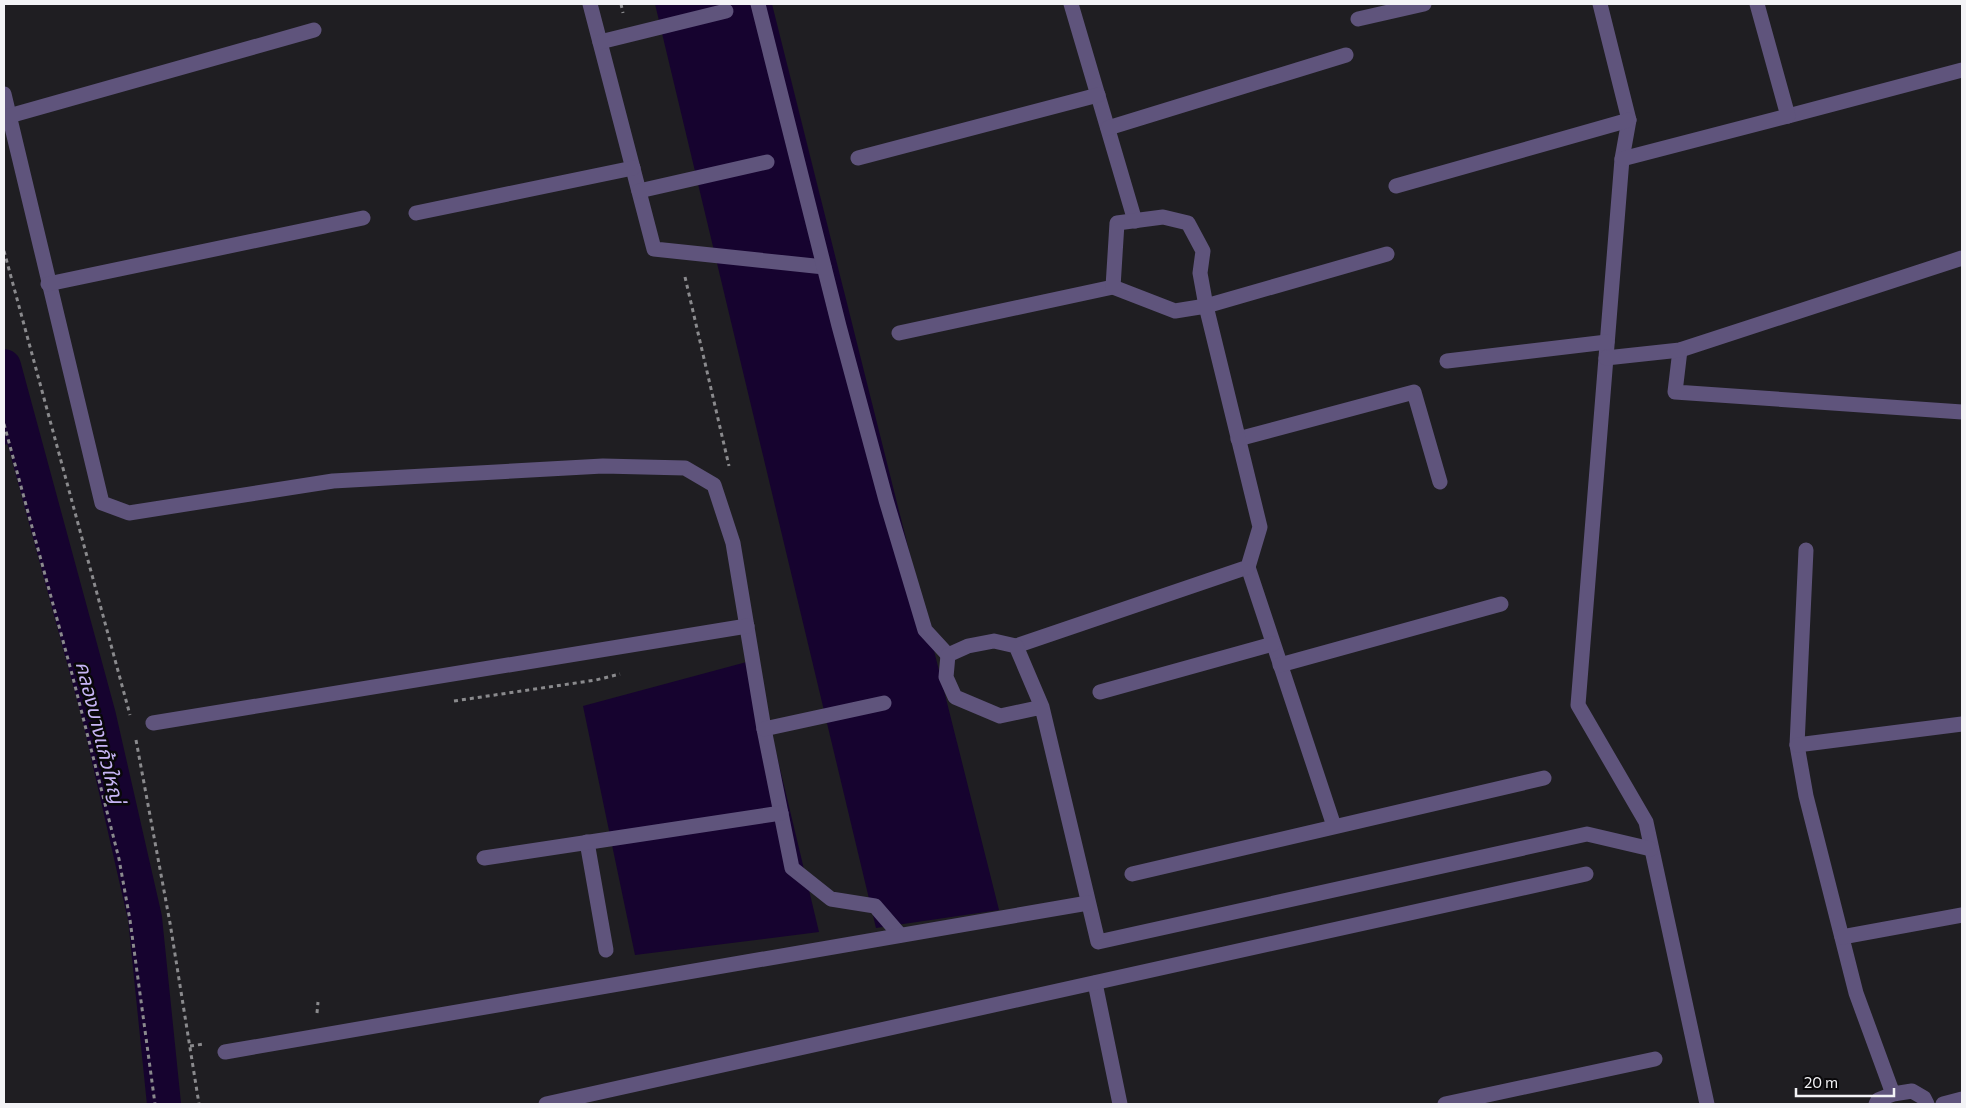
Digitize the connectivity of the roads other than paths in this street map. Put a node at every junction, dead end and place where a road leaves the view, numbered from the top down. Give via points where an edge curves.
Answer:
1 (590, 4) edge
2 (758, 4) edge
3 (1071, 4) edge
4 (1424, 4) edge
5 (1600, 4) edge
6 (1757, 4) edge
7 (726, 11) dead end
8 (1358, 19) dead end
9 (314, 30) dead end
10 (600, 42) junction
11 (1346, 55) dead end
12 (1962, 70) edge
13 (4, 94) edge
14 (1098, 95) junction
15 (9, 116) junction
16 (1788, 116) junction
17 (1629, 120) junction
18 (1108, 128) junction
19 (858, 158) dead end
20 (1622, 159) junction
21 (766, 162) dead end
22 (633, 168) junction
23 (1396, 186) dead end
24 (639, 191) junction
25 (416, 213) dead end
26 (363, 218) dead end
27 (1135, 221) junction
28 (1387, 254) dead end
29 (1962, 258) edge
30 (824, 267) junction
31 (48, 284) junction
32 (1113, 287) junction
33 (1206, 306) junction
34 (899, 333) dead end
35 (1607, 342) junction
36 (1680, 350) junction
37 (1606, 358) junction
38 (1446, 361) dead end
39 (1962, 412) edge
40 (1238, 439) junction
41 (1440, 482) dead end
42 (1806, 550) dead end
43 (1248, 567) junction
44 (1501, 604) dead end
45 (747, 626) junction
46 (1273, 644) junction
47 (1016, 646) junction
48 (948, 655) junction
49 (1280, 665) junction
50 (1100, 692) dead end
51 (884, 703) dead end
52 (1042, 707) junction
53 (153, 723) dead end
54 (1962, 724) edge
55 (764, 729) junction
56 (1797, 745) junction
57 (1544, 778) dead end
58 (781, 813) junction
59 (1334, 826) junction
60 (587, 842) junction
61 (1651, 849) junction
62 (484, 858) dead end
63 (1132, 874) dead end
64 (1586, 874) dead end
65 (1088, 903) junction
66 (1962, 915) edge
67 (900, 935) junction
68 (1842, 937) junction
69 (606, 950) dead end
70 (1094, 983) junction
71 (225, 1052) dead end
72 (1655, 1059) dead end
73 (1893, 1094) junction
74 (1962, 1099) edge
75 (546, 1104) edge
76 (1120, 1104) edge
77 (1445, 1104) edge
78 (1707, 1104) edge
79 (1876, 1104) edge
80 (1926, 1104) edge
81 (1943, 1104) edge

1 - 10 street
2 - 30 street
3 - 14 street
4 - 8 street
5 - 17 street
6 - 16 street
7 - 10 street
9 - 15 street
10 - 22 street
11 - 18 street
12 - 16 street
13 - 15 street
14 - 18 street
14 - 19 street
15 - 31 street
16 - 20 street
17 - 20 street
17 - 23 street
18 - 27 street
20 - 35 street
21 - 24 street
22 - 24 street
22 - 25 street
24 - 30 street via 654,249
26 - 31 street
27 - 32 street via 1117,223
27 - 33 street via 1164,216 1188,223 1203,251 1200,273
28 - 33 street
29 - 36 street
30 - 48 street via 886,500 925,630
31 - 45 street via 102,503 129,513 333,481 603,466 685,468 714,485 733,544
32 - 33 street via 1175,311
32 - 34 street
33 - 40 street
35 - 37 street
35 - 38 street
36 - 37 street
36 - 39 street via 1675,392
37 - 61 street via 1578,705 1646,822
40 - 41 street via 1414,392
40 - 43 street via 1260,527
42 - 56 street
43 - 46 street
43 - 47 street
44 - 49 street
45 - 53 street
45 - 55 street
46 - 49 street
46 - 50 street
47 - 48 street via 994,641 968,646
47 - 52 street
48 - 52 street via 946,677 955,697 1000,716
49 - 59 street
51 - 55 street
52 - 65 street
54 - 56 street
55 - 58 street
56 - 68 street via 1806,796
57 - 59 street
58 - 60 street
58 - 67 street via 792,868 831,899 875,906
59 - 63 street
60 - 62 street
60 - 69 street
61 - 65 street via 1587,834 1098,942
61 - 78 street
64 - 70 street
65 - 67 street
66 - 68 street
67 - 71 street
68 - 73 street via 1856,993
70 - 75 street
70 - 76 street
72 - 77 street
73 - 79 street
73 - 80 street via 1912,1091 1924,1098
74 - 81 street

